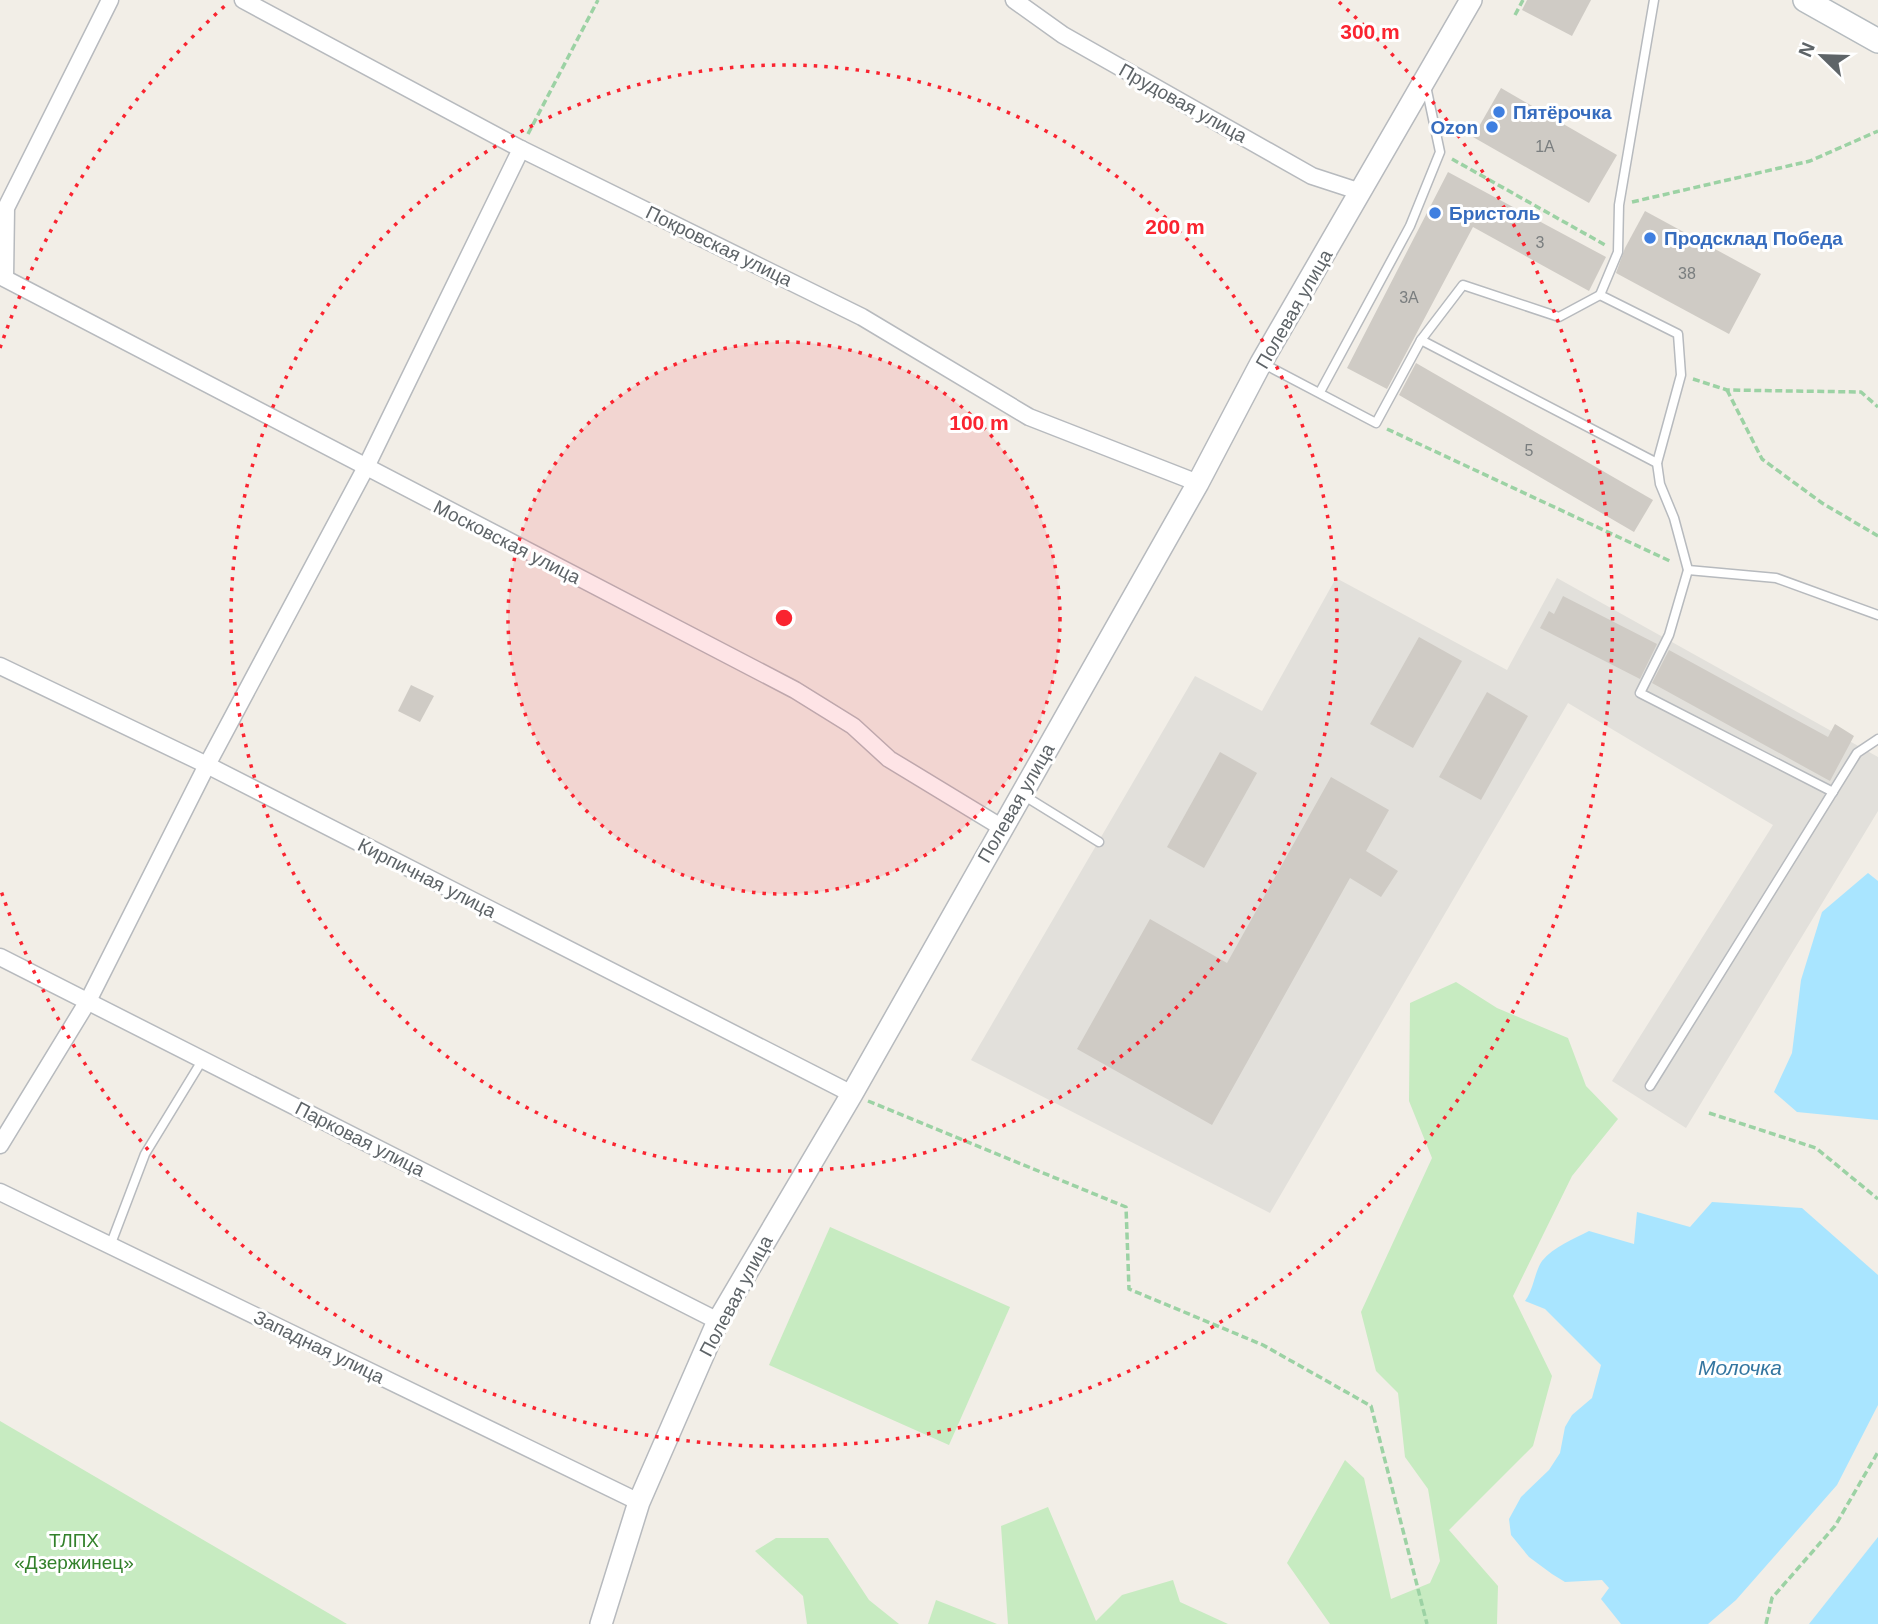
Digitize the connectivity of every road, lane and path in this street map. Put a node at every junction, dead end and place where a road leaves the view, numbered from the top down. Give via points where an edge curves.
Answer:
1 (110, 0) edge
2 (243, 0) edge
3 (598, 0) edge
4 (1013, 0) edge
5 (1471, 0) edge
6 (1523, 0) edge
7 (1654, 0) edge
8 (1805, 0) edge
9 (1516, 15) dead end
10 (1878, 41) edge
11 (1425, 80) junction
12 (1878, 131) edge
13 (521, 149) junction
14 (1440, 152) junction
15 (1361, 192) junction
16 (1619, 205) junction
17 (1618, 252) junction
18 (3, 277) edge
19 (1600, 295) junction
20 (1421, 340) junction
21 (1261, 363) junction
22 (1681, 375) junction
23 (1727, 390) junction
24 (1320, 392) junction
25 (1878, 407) edge
26 (1376, 423) junction
27 (1657, 463) junction
28 (365, 468) junction
29 (1198, 483) junction
30 (1878, 536) edge
31 (1688, 570) junction
32 (1878, 615) edge
33 (0, 666) edge
34 (1878, 739) edge
35 (207, 765) junction
36 (1833, 792) junction
37 (1021, 793) junction
38 (1001, 827) junction
39 (1098, 842) dead end
40 (0, 957) edge
41 (88, 1001) junction
42 (203, 1059) junction
43 (1650, 1086) dead end
44 (852, 1094) junction
45 (1709, 1113) dead end
46 (0, 1145) edge
47 (0, 1192) edge
48 (1878, 1199) edge
49 (110, 1246) junction
50 (719, 1321) junction
51 (1878, 1452) edge
52 (639, 1502) junction
53 (601, 1624) edge
54 (1427, 1624) edge
55 (1766, 1624) edge

1 - 18 street via 6,208
2 - 13 street, Покровская улица
3 - 13 path
4 - 15 street, Прудовая улица via 1063,35 1312,176
5 - 11 street, Полевая улица
6 - 9 path
7 - 16 lane
8 - 10 main road
11 - 14 lane
11 - 15 street, Полевая улица
12 - 16 path via 1810,161
13 - 28 street
13 - 29 street, Покровская улица via 862,317 1029,417
14 - 17 path
14 - 24 lane via 1410,226
15 - 21 street, Полевая улица
16 - 17 lane
17 - 19 lane
18 - 28 street, Московская улица
19 - 20 lane via 1559,317 1463,285
19 - 22 lane via 1678,334
20 - 26 lane
20 - 27 lane
21 - 24 lane
21 - 29 street, Полевая улица
22 - 23 path
22 - 27 lane
23 - 25 path via 1861,392
23 - 30 path via 1762,459
24 - 26 lane
26 - 31 path
27 - 31 lane
28 - 35 street
28 - 38 street, Московская улица via 795,690 853,726 889,759
29 - 37 street, Полевая улица
31 - 32 lane via 1776,578
31 - 36 lane via 1669,635 1640,693
33 - 35 street, Кирпичная улица
34 - 36 lane via 1857,753
35 - 41 street
35 - 44 street, Кирпичная улица
36 - 43 lane
37 - 38 street, Полевая улица
37 - 39 lane
38 - 44 street, Полевая улица
40 - 41 street, Парковая улица
41 - 42 street, Парковая улица
41 - 46 street
42 - 49 lane via 145,1154
42 - 50 street, Парковая улица
44 - 50 street, Полевая улица
44 - 54 path via 1126,1207 1129,1289 1263,1345 1371,1406
45 - 48 path via 1816,1148
47 - 49 street, Западная улица
49 - 52 street, Западная улица
50 - 52 street, Полевая улица
51 - 55 path via 1835,1526 1772,1598
52 - 53 street, Полевая улица

